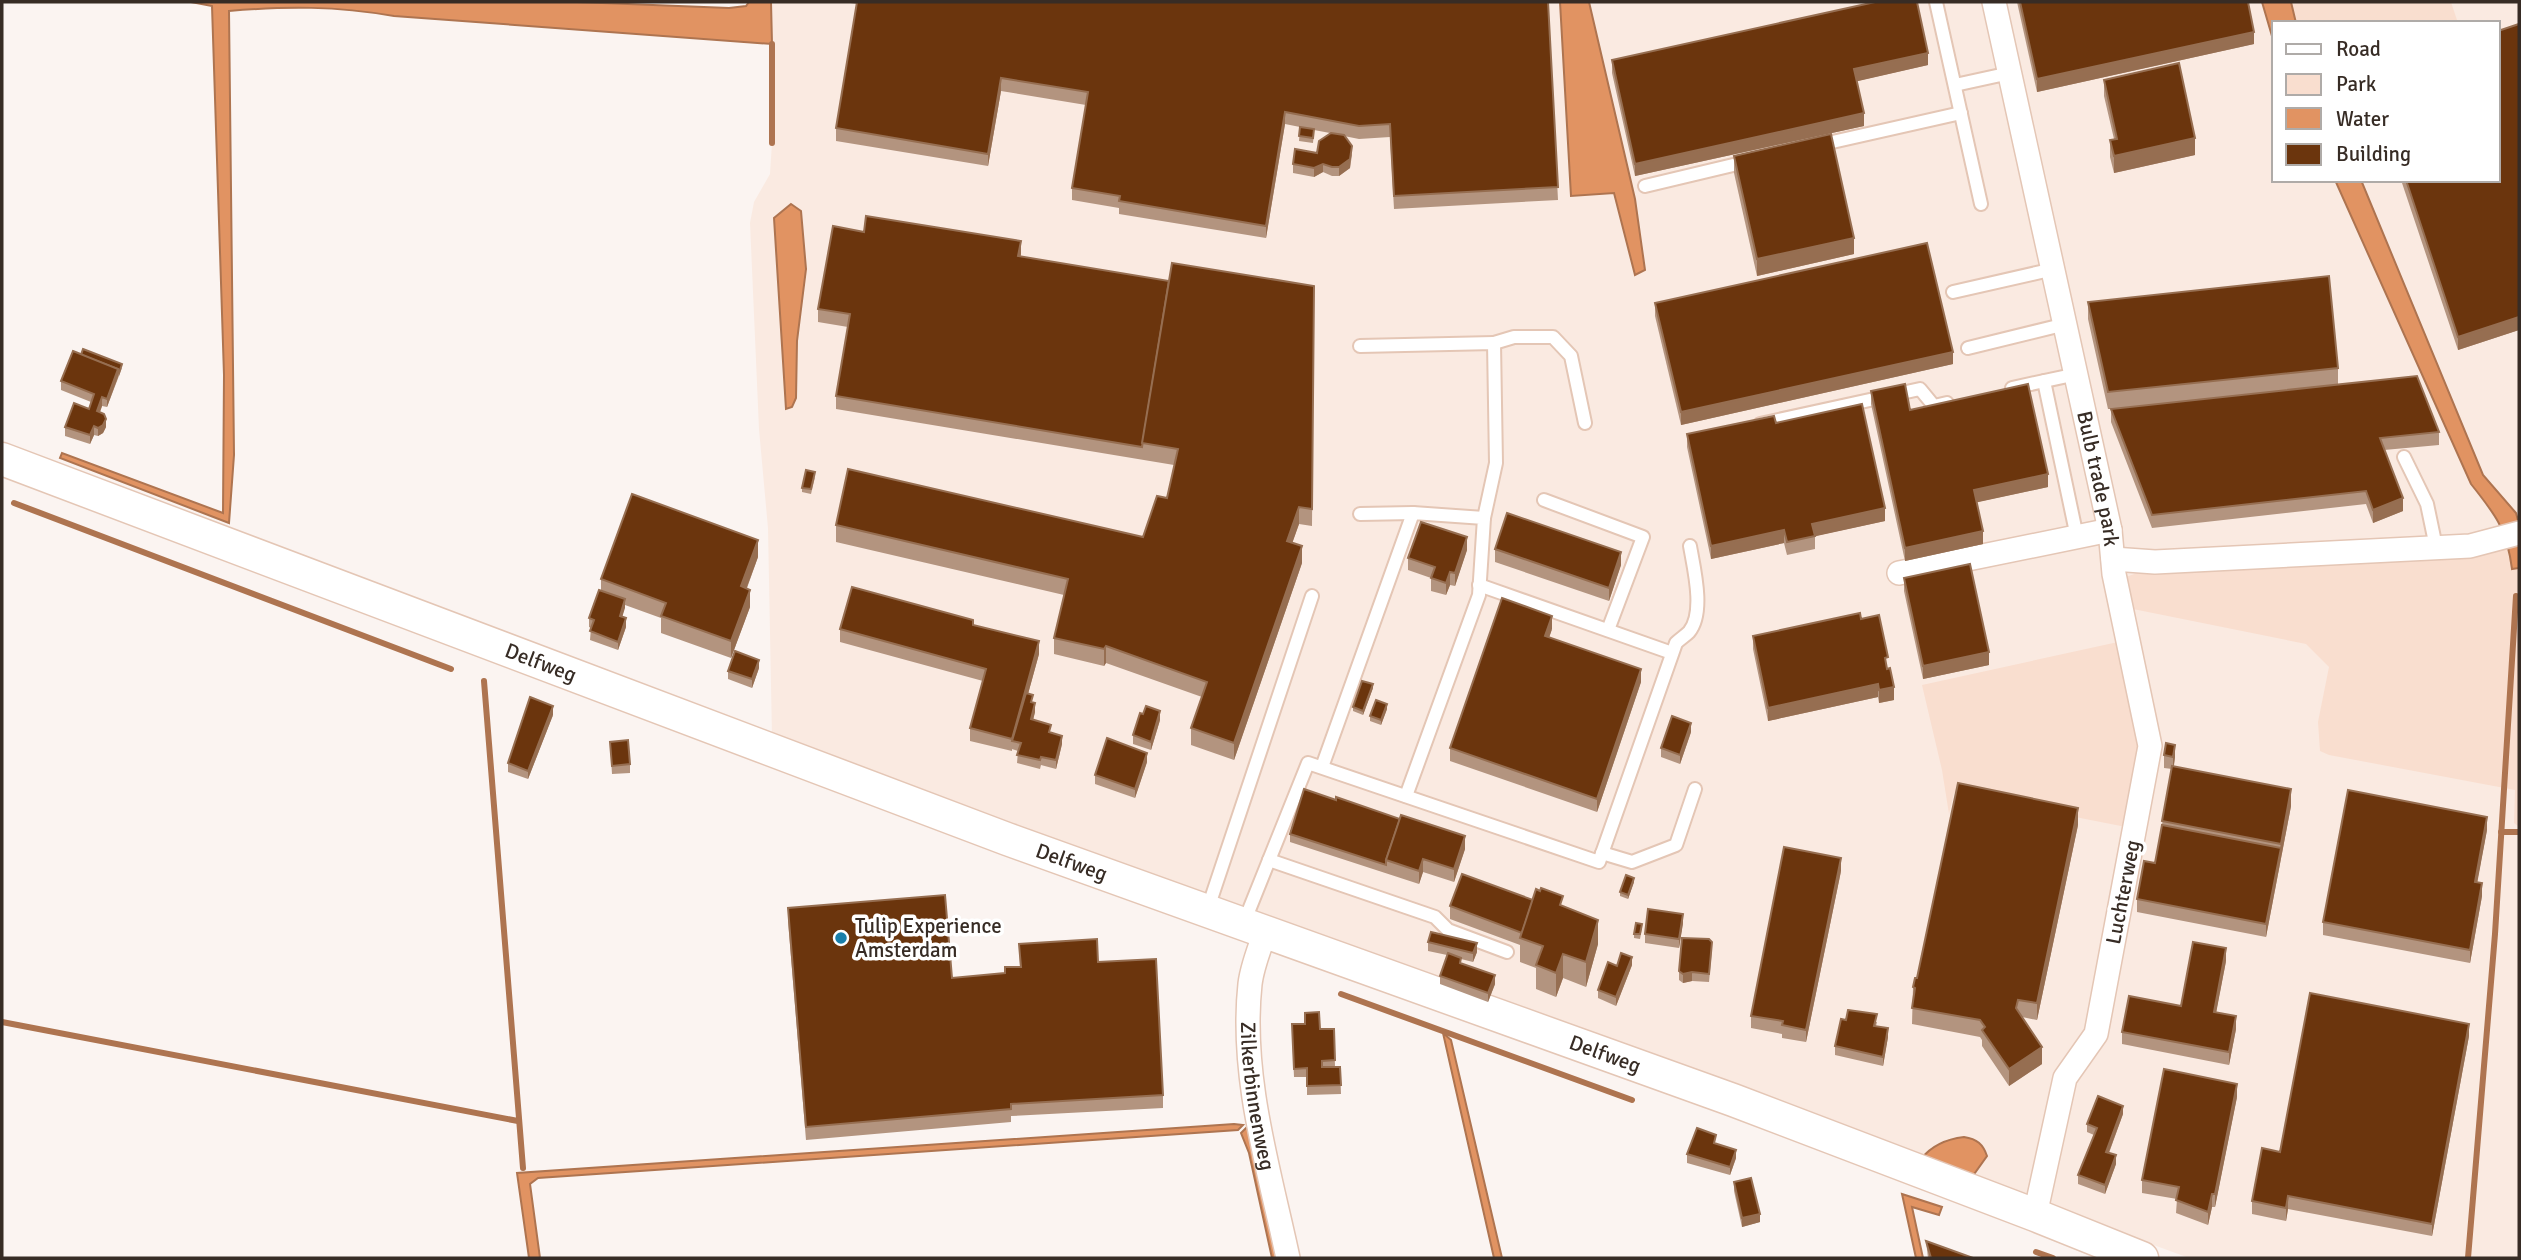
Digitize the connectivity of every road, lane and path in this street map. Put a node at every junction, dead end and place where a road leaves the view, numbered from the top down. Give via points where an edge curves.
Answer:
1 (1936, 2) edge
2 (1994, 2) edge
3 (2010, 73) junction
4 (1955, 85) junction
5 (1961, 113) junction
6 (1803, 149) edge
7 (1763, 158) edge
8 (1645, 186) dead end
9 (1981, 204) dead end
10 (2054, 269) junction
11 (1953, 292) dead end
12 (2066, 324) junction
13 (1494, 343) junction
14 (1360, 346) dead end
15 (1968, 348) dead end
16 (2077, 374) junction
17 (2044, 381) junction
18 (1995, 392) edge
19 (1959, 400) edge
20 (1584, 423) dead end
21 (1745, 428) edge
22 (2404, 457) dead end
23 (2, 459) edge
24 (1544, 500) dead end
25 (1413, 513) junction
26 (1360, 514) dead end
27 (1484, 518) junction
28 (2110, 530) junction
29 (2508, 536) edge
30 (2077, 537) junction
31 (1690, 547) dead end
32 (2436, 547) junction
33 (2113, 559) junction
34 (1899, 573) dead end
35 (1479, 585) junction
36 (1312, 596) dead end
37 (1608, 631) junction
38 (1672, 653) junction
39 (1322, 768) junction
40 (1695, 789) dead end
41 (1406, 796) junction
42 (1602, 853) junction
43 (1269, 860) junction
44 (1207, 912) junction
45 (1254, 929) junction
46 (1507, 952) dead end
47 (2035, 1215) junction
48 (1288, 1258) edge
49 (2142, 1258) edge

1 - 4 lane
2 - 3 street, Bulb trade park
3 - 4 lane
3 - 10 street, Bulb trade park
4 - 5 lane
5 - 6 lane
5 - 9 lane
7 - 8 lane
10 - 11 lane
10 - 12 street, Bulb trade park
12 - 15 lane
12 - 16 street, Bulb trade park
13 - 14 lane
13 - 20 lane via 1514,337 1553,337 1571,356
13 - 27 lane via 1496,463
16 - 17 lane
16 - 28 street, Bulb trade park
17 - 18 lane
17 - 30 lane
19 - 21 lane via 1934,406 1920,389
22 - 32 lane via 2427,504
23 - 44 main road, Delfweg
24 - 37 lane via 1643,537
25 - 26 lane
25 - 27 lane
25 - 39 lane
27 - 35 lane
28 - 30 street
28 - 33 street, Bulb trade park
29 - 32 street, Bulb trade park via 2470,546
30 - 34 street
31 - 38 lane via 1696,608 1691,630
32 - 33 street, Bulb trade park via 2155,562
33 - 47 street, Luchterweg via 2150,746 2096,1034 2065,1077
35 - 37 lane
35 - 41 lane
36 - 44 lane
37 - 38 lane
38 - 42 lane
39 - 41 lane
39 - 43 lane via 1308,763
40 - 42 lane via 1676,845 1632,862
41 - 42 lane via 1599,862
43 - 45 lane
43 - 46 lane via 1435,917 1448,930
44 - 45 main road, Delfweg
45 - 47 main road, Delfweg via 1733,1100
45 - 48 street, Zilkerbinnenweg via 1247,1044 1254,1100
47 - 49 main road, Delfweg

